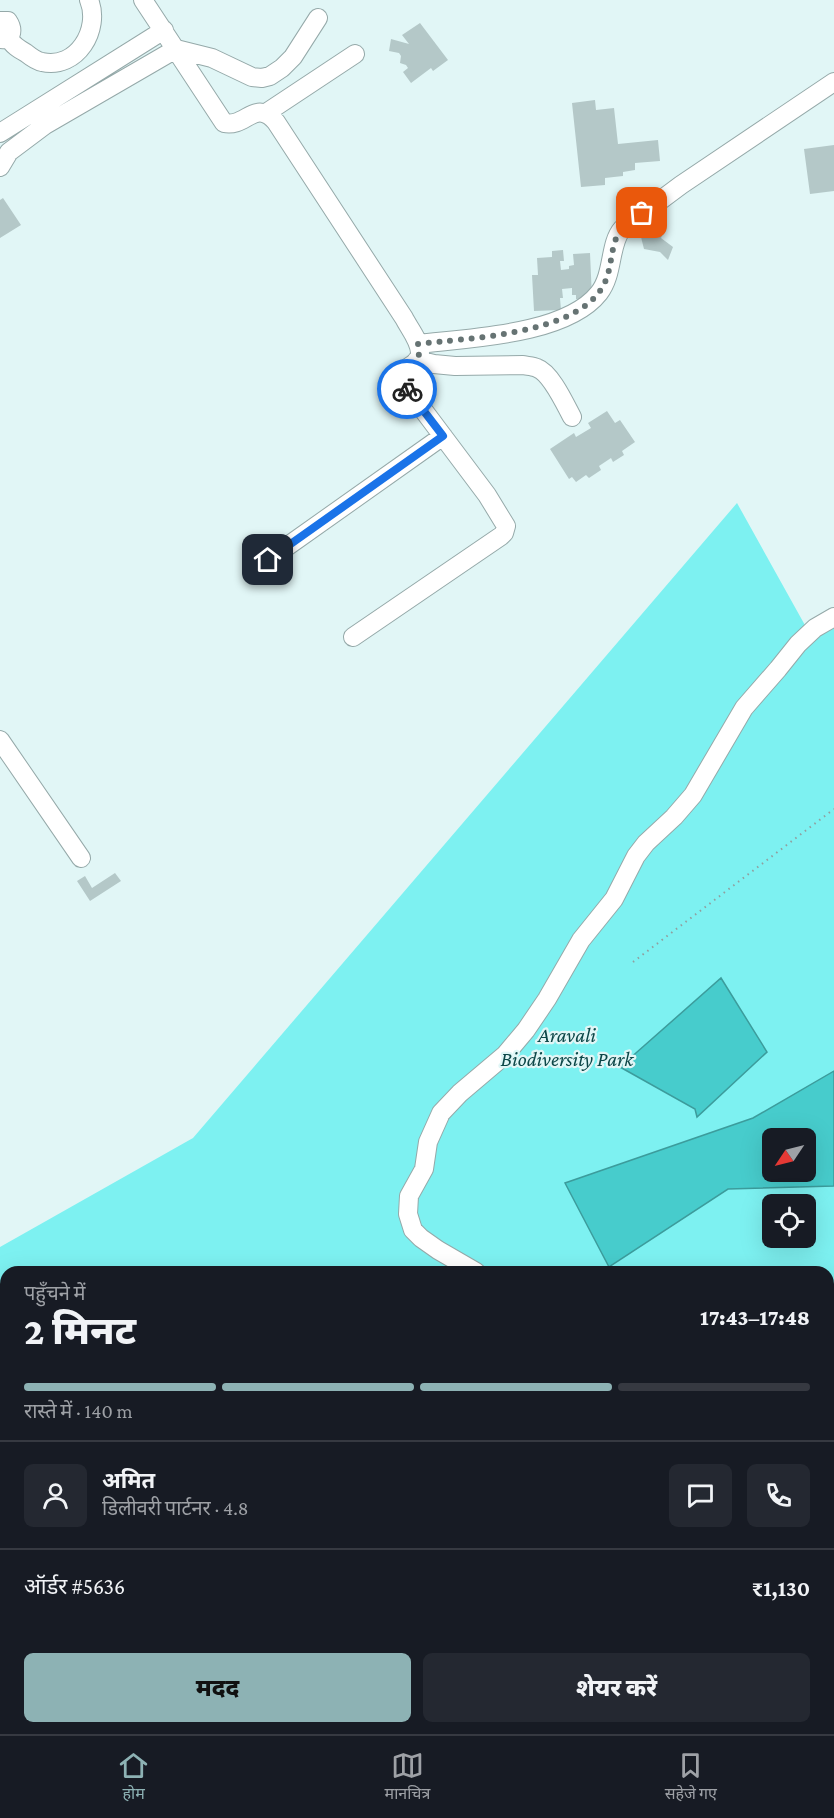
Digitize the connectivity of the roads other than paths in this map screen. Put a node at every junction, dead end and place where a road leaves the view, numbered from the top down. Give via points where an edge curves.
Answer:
1 (89, 0) edge
2 (144, 0) edge
3 (318, 18) dead end
4 (0, 21) edge
5 (164, 30) junction
6 (4, 38) edge
7 (176, 49) junction
8 (355, 54) dead end
9 (834, 82) edge
10 (266, 113) junction
11 (0, 133) edge
12 (0, 167) edge
13 (417, 352) junction
14 (572, 417) dead end
15 (443, 436) junction
16 (268, 560) dead end
17 (834, 617) edge
18 (353, 638) dead end
19 (0, 740) edge
20 (81, 858) dead end
21 (466, 1266) edge

1 - 6 street via 93,13 89,36 69,58 40,62
2 - 5 street
3 - 7 street via 293,57 262,78
4 - 6 street via 8,21 12,26 12,33
5 - 7 street
5 - 11 street
7 - 10 street via 224,123
7 - 12 street via 45,125 9,152
8 - 10 street
9 - 13 street via 622,229 600,292 573,315 525,331
10 - 13 street via 276,122 404,318
13 - 14 street via 434,364 537,368 553,383
13 - 15 street via 401,378
15 - 16 street
15 - 18 street via 506,529
17 - 21 street via 798,644 744,708 693,795 636,856 614,899 581,940 526,1030 505,1055 441,1113 428,1142 424,1169 409,1196 408,1214 421,1238
19 - 20 street

